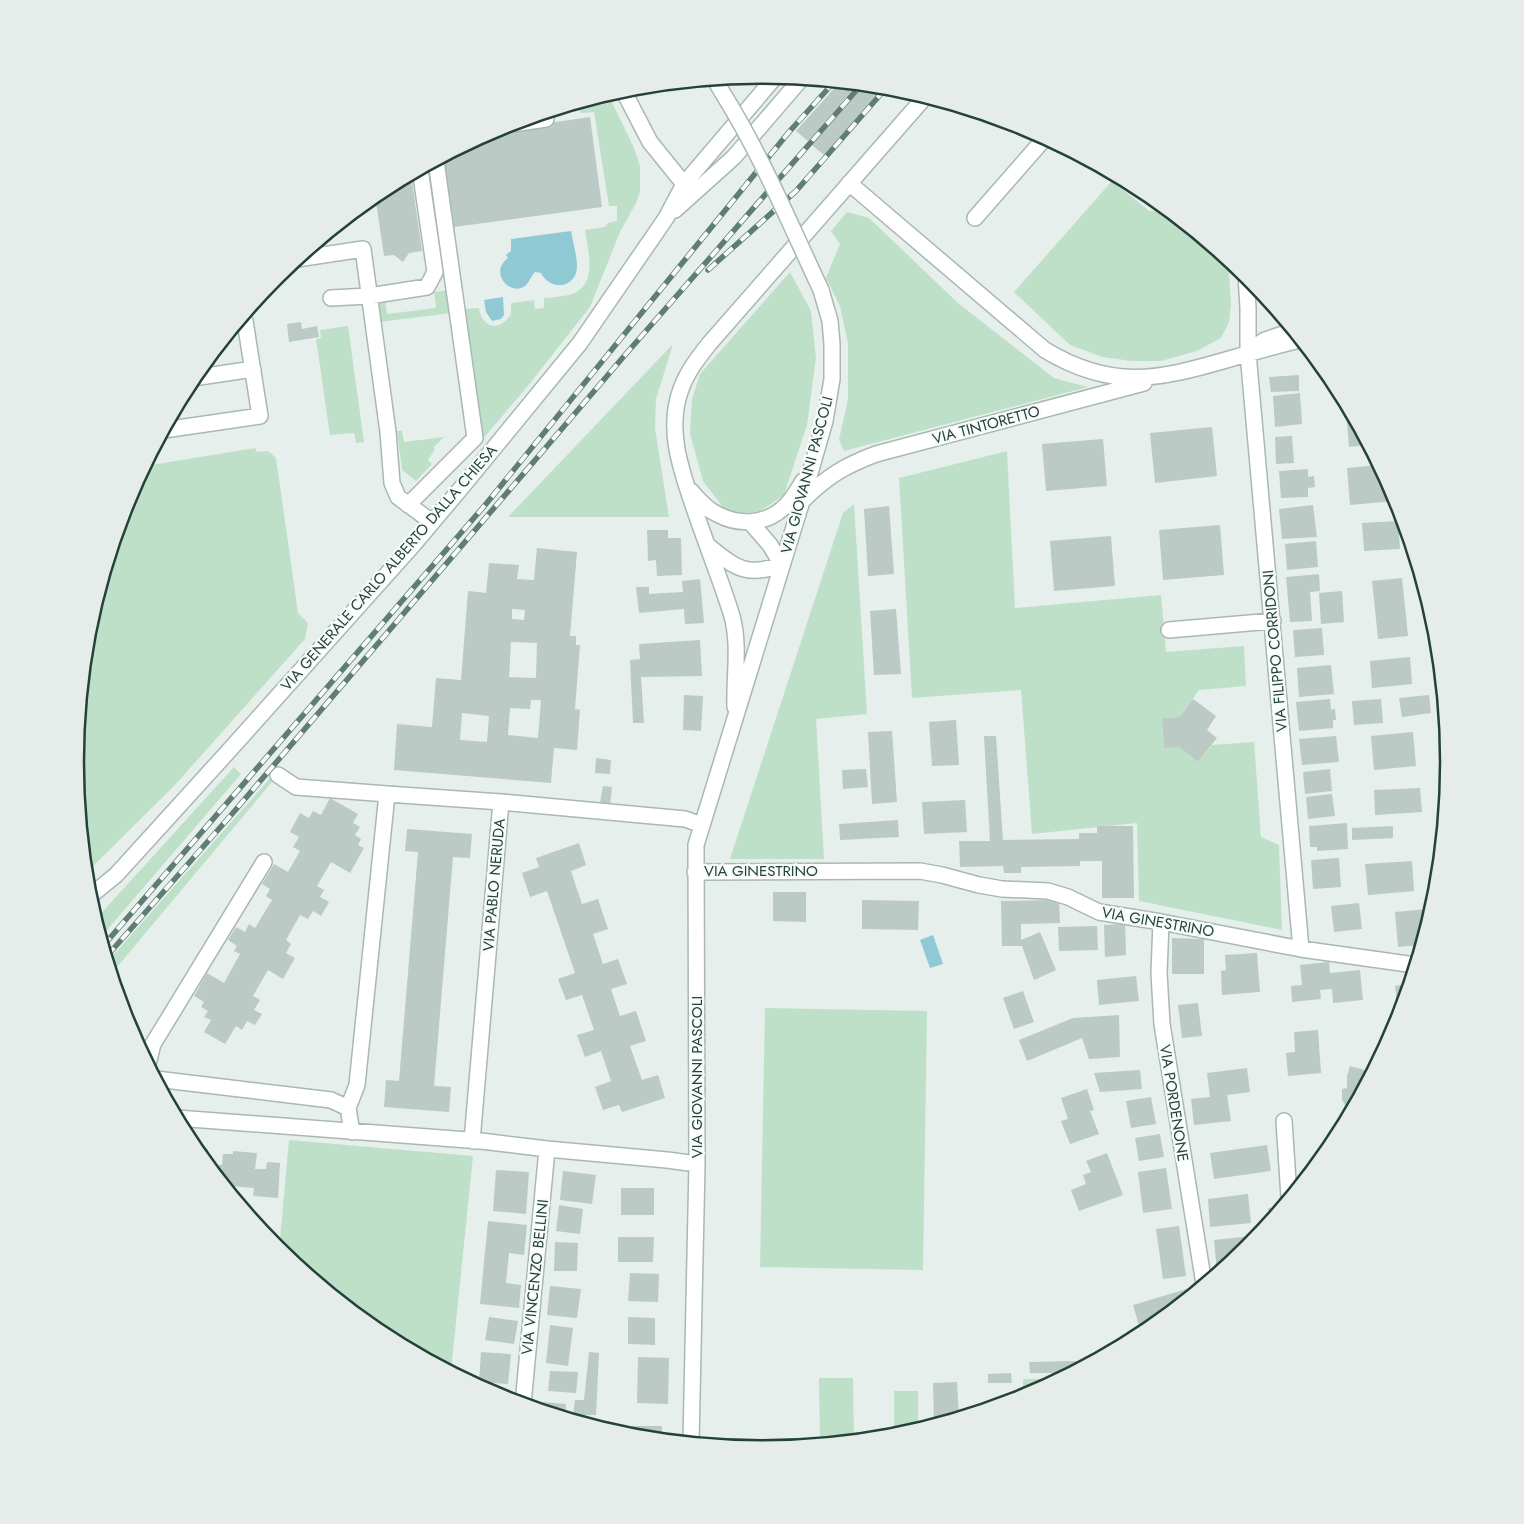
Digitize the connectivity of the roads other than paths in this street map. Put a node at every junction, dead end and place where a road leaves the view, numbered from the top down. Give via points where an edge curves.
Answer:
1 (769, 84) edge
2 (786, 85) edge
3 (796, 85) edge
4 (719, 86) edge
5 (786, 96) junction
6 (627, 98) edge
7 (920, 103) edge
8 (1039, 143) edge
9 (437, 168) edge
10 (421, 176) edge
11 (849, 183) junction
12 (684, 184) junction
13 (701, 186) junction
14 (666, 218) junction
15 (975, 218) dead end
16 (309, 257) edge
17 (1247, 287) edge
18 (369, 296) junction
19 (331, 298) dead end
20 (246, 322) edge
21 (1287, 333) edge
22 (1294, 342) edge
23 (1248, 354) junction
24 (253, 369) junction
25 (1181, 373) junction
26 (204, 376) edge
27 (172, 429) edge
28 (812, 465) junction
29 (687, 488) junction
30 (802, 501) junction
31 (408, 505) junction
32 (432, 522) junction
33 (751, 523) junction
34 (706, 545) junction
35 (782, 565) junction
36 (1273, 621) junction
37 (1169, 630) dead end
38 (735, 719) junction
39 (278, 775) dead end
40 (387, 794) junction
41 (500, 802) junction
42 (702, 825) junction
43 (264, 862) dead end
44 (695, 872) junction
45 (96, 890) edge
46 (1161, 922) junction
47 (1301, 949) junction
48 (1409, 964) edge
49 (150, 1054) edge
50 (163, 1079) edge
51 (348, 1108) junction
52 (186, 1120) edge
53 (1284, 1121) dead end
54 (352, 1132) junction
55 (472, 1141) junction
56 (547, 1149) junction
57 (697, 1164) junction
58 (1288, 1189) edge
59 (1203, 1277) edge
60 (524, 1397) edge
61 (690, 1436) edge

1 - 12 street, VIA GENERALE CARLO ALBERTO DALLA CHIESA
2 - 5 street
3 - 5 street, VIA GENERALE CARLO ALBERTO DALLA CHIESA
4 - 28 street, VIA GIOVANNI PASCOLI, bridge via 759,160 821,290 829,316 832,379 825,421
5 - 13 street, VIA GENERALE CARLO ALBERTO DALLA CHIESA via 734,157
6 - 12 street via 650,142
7 - 11 street, VIA GIOVANNI PASCOLI
8 - 15 street
9 - 31 street via 475,438
10 - 18 street via 435,272 427,287
11 - 25 street, VIA TINTORETTO via 1045,350 1083,368 1113,376 1145,378
11 - 29 street, VIA GIOVANNI PASCOLI via 709,344 686,378 676,406 675,436
12 - 13 street
12 - 14 street, VIA GENERALE CARLO ALBERTO DALLA CHIESA
13 - 14 street, VIA GENERALE CARLO ALBERTO DALLA CHIESA
14 - 32 street, VIA GENERALE CARLO ALBERTO DALLA CHIESA via 580,343
16 - 18 street via 363,249
17 - 23 street, VIA FILIPPO CORRIDONI
18 - 19 street
18 - 31 street via 392,483 398,497
20 - 24 street
21 - 23 street, VIA TINTORETTO via 1265,340
22 - 23 street, VIA TINTORETTO
23 - 25 street, VIA TINTORETTO
23 - 36 street, VIA FILIPPO CORRIDONI
24 - 26 street
24 - 27 street via 260,416
25 - 30 street, VIA TINTORETTO via 876,454 836,472
28 - 30 street, VIA GIOVANNI PASCOLI
28 - 33 street via 794,496 781,510
29 - 33 street via 717,515
29 - 34 street, VIA GIOVANNI PASCOLI
30 - 35 street, VIA GIOVANNI PASCOLI
31 - 32 street
32 - 45 street, VIA GENERALE CARLO ALBERTO DALLA CHIESA via 245,733 122,868
33 - 35 street, VIA GIOVANNI PASCOLI
34 - 35 street, VIA GIOVANNI PASCOLI via 726,561 745,570 764,571
34 - 38 street, VIA GIOVANNI PASCOLI via 732,617 737,652
35 - 38 street, VIA GIOVANNI PASCOLI
36 - 37 street
36 - 47 street, VIA FILIPPO CORRIDONI
38 - 42 street, VIA GIOVANNI PASCOLI
39 - 40 street via 296,787
40 - 41 street
40 - 51 street via 357,1085
41 - 42 street, VIA PABLO NERUDA via 685,819
41 - 55 street, VIA PABLO NERUDA
42 - 44 street, VIA GIOVANNI PASCOLI via 696,845
43 - 49 street via 153,1044
44 - 46 street, VIA GINESTRINO via 914,871 942,874 1002,889 1048,891 1099,912
44 - 57 street, VIA GIOVANNI PASCOLI
46 - 47 street, VIA GINESTRINO
46 - 59 street, VIA PORDENONE via 1159,974 1162,1024
47 - 48 street, VIA GINESTRINO
50 - 51 street via 331,1100
51 - 54 street
52 - 54 street
53 - 58 street
54 - 55 street
55 - 56 street
56 - 57 street
56 - 60 street, VIA VINCENZO BELLINI
57 - 61 street, VIA GIOVANNI PASCOLI

